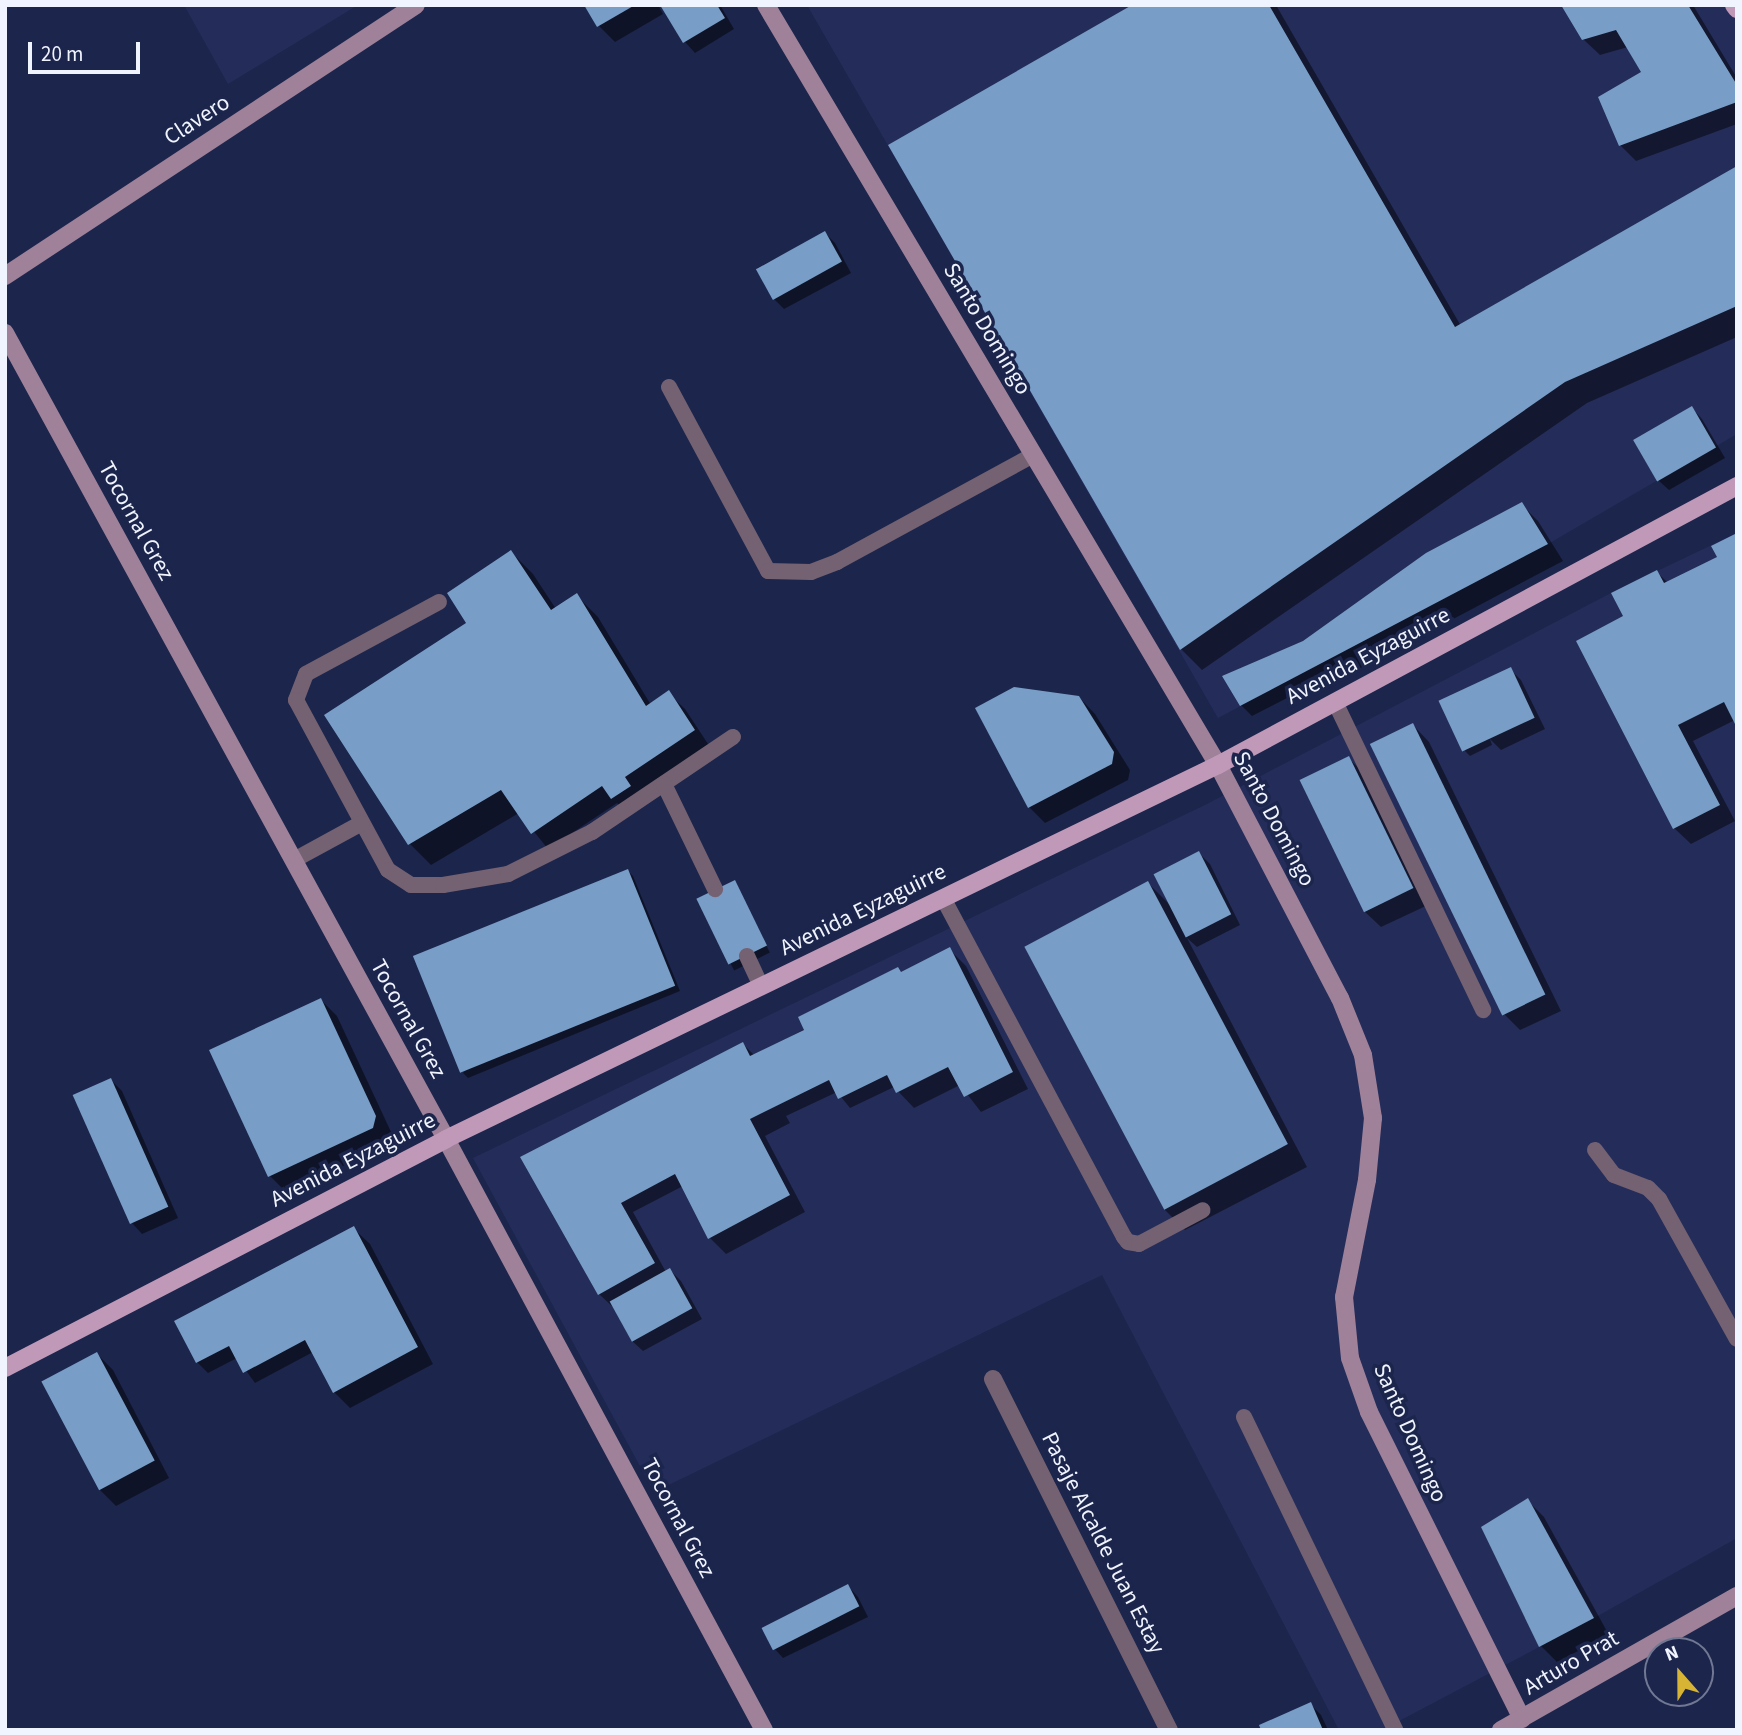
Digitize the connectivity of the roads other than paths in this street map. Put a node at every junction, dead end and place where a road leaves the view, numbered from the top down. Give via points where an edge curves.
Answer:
1 (416, 5) edge
2 (766, 5) edge
3 (5, 276) edge
4 (5, 333) edge
5 (669, 387) dead end
6 (1033, 454) junction
7 (1737, 486) edge
8 (439, 602) dead end
9 (1335, 702) junction
10 (733, 737) dead end
11 (1218, 765) junction
12 (664, 784) junction
13 (362, 823) junction
14 (293, 860) junction
15 (715, 889) dead end
16 (943, 898) junction
17 (747, 956) dead end
18 (761, 986) junction
19 (1483, 1010) dead end
20 (446, 1139) junction
21 (1595, 1150) dead end
22 (1203, 1210) dead end
23 (1737, 1339) edge
24 (5, 1368) edge
25 (993, 1379) dead end
26 (1244, 1417) dead end
27 (1737, 1596) edge
28 (1522, 1719) junction
29 (764, 1730) edge
30 (1169, 1730) edge
31 (1395, 1730) edge
32 (1502, 1730) edge

1 - 3 street, Clavero
2 - 6 street, Santo Domingo
4 - 14 street, Tocornal Grez
5 - 6 lane via 768,571 811,572 837,562
6 - 11 street, Santo Domingo
7 - 9 main road, Avenida Eyzaguirre
8 - 13 lane via 306,674 296,700
9 - 11 main road, Avenida Eyzaguirre
9 - 19 lane
10 - 12 lane
11 - 16 main road, Avenida Eyzaguirre
11 - 28 street, Santo Domingo via 1340,998 1363,1055 1373,1118 1371,1150 1344,1297 1358,1386
12 - 13 lane via 592,832 508,874 443,885 411,885 388,870
12 - 15 lane
13 - 14 lane
14 - 20 street, Tocornal Grez
16 - 18 main road, Avenida Eyzaguirre
16 - 22 lane via 1128,1242 1139,1244
17 - 18 lane
18 - 20 main road, Avenida Eyzaguirre
20 - 24 main road, Avenida Eyzaguirre
20 - 29 street, Tocornal Grez
21 - 23 lane via 1614,1175 1648,1188 1659,1199
25 - 30 street, Pasaje Alcalde Juan Estay
26 - 31 lane
27 - 28 street, Arturo Prat
28 - 32 street, Arturo Prat

